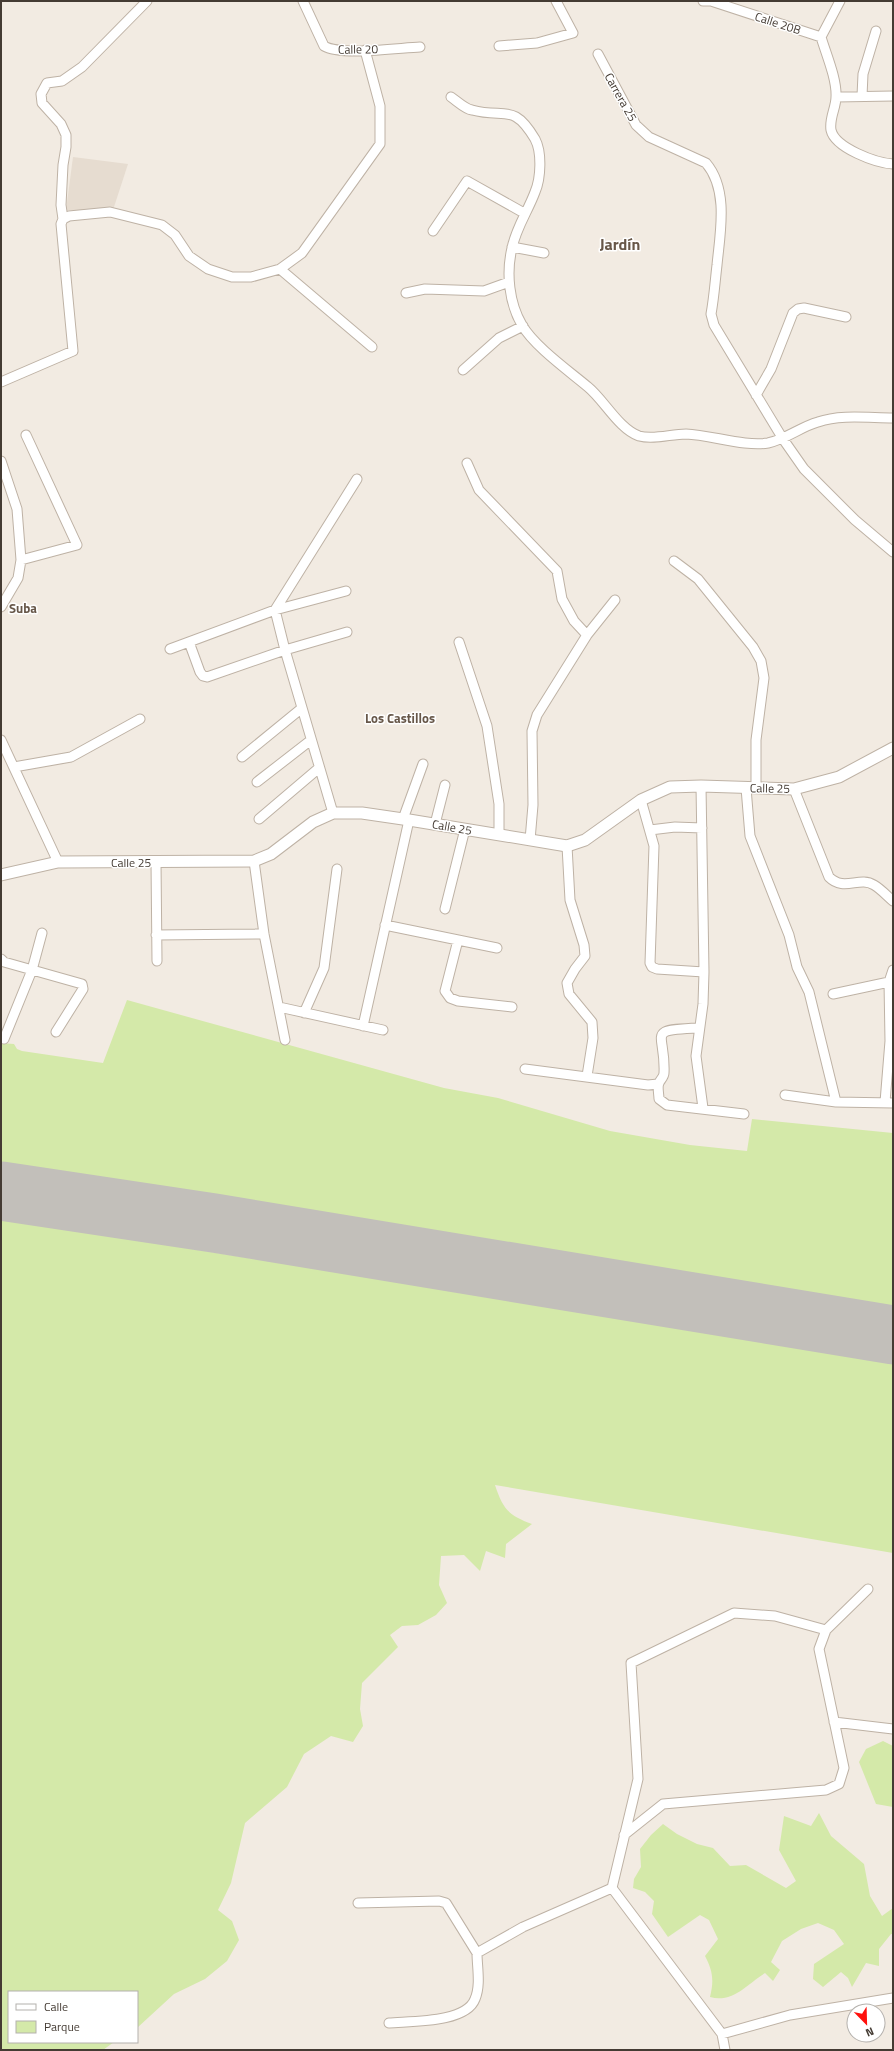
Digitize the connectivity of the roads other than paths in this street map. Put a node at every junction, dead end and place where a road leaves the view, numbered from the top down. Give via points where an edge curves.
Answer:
1 (147, 1) edge
2 (303, 1) edge
3 (556, 1) edge
4 (703, 1) edge
5 (711, 1) edge
6 (840, 1) edge
7 (876, 31) dead end
8 (821, 37) junction
9 (499, 46) dead end
10 (420, 47) dead end
11 (365, 50) junction
12 (598, 54) dead end
13 (862, 96) junction
14 (893, 96) edge
15 (451, 97) dead end
16 (836, 97) junction
17 (893, 164) edge
18 (524, 213) junction
19 (63, 219) junction
20 (433, 230) dead end
21 (512, 247) junction
22 (544, 253) dead end
23 (280, 269) junction
24 (509, 282) junction
25 (406, 293) dead end
26 (846, 317) dead end
27 (522, 326) junction
28 (372, 347) dead end
29 (463, 370) dead end
30 (1, 382) edge
31 (756, 395) junction
32 (893, 418) edge
33 (26, 435) dead end
34 (783, 439) junction
35 (1, 461) edge
36 (467, 463) dead end
37 (357, 479) dead end
38 (893, 552) edge
39 (21, 560) junction
40 (674, 561) dead end
41 (346, 591) dead end
42 (615, 600) dead end
43 (1, 607) edge
44 (275, 610) junction
45 (347, 632) dead end
46 (587, 635) junction
47 (189, 642) junction
48 (459, 642) dead end
49 (170, 649) dead end
50 (285, 650) junction
51 (302, 708) junction
52 (140, 718) dead end
53 (1, 740) edge
54 (311, 740) junction
55 (893, 748) edge
56 (242, 757) dead end
57 (423, 764) dead end
58 (14, 767) junction
59 (319, 768) junction
60 (257, 782) dead end
61 (445, 785) dead end
62 (701, 786) junction
63 (751, 788) junction
64 (794, 789) junction
65 (641, 800) junction
66 (332, 813) junction
67 (259, 819) dead end
68 (406, 819) junction
69 (435, 824) junction
70 (702, 828) junction
71 (465, 829) junction
72 (650, 830) junction
73 (499, 835) junction
74 (530, 840) junction
75 (567, 846) junction
76 (254, 861) junction
77 (58, 862) junction
78 (156, 862) junction
79 (337, 869) dead end
80 (1, 874) edge
81 (893, 901) edge
82 (445, 909) dead end
83 (385, 925) junction
84 (42, 933) dead end
85 (264, 934) junction
86 (156, 935) junction
87 (458, 940) junction
88 (497, 948) dead end
89 (1, 959) edge
90 (157, 961) dead end
91 (32, 970) junction
92 (893, 970) edge
93 (704, 972) junction
94 (889, 982) junction
95 (833, 994) dead end
96 (512, 1006) dead end
97 (278, 1007) junction
98 (304, 1013) junction
99 (363, 1026) junction
100 (699, 1028) junction
101 (383, 1030) dead end
102 (56, 1032) dead end
103 (4, 1038) dead end
104 (285, 1040) dead end
105 (891, 1040) edge
106 (525, 1068) dead end
107 (587, 1076) junction
108 (658, 1084) junction
109 (785, 1095) dead end
110 (836, 1102) junction
111 (889, 1102) edge
112 (702, 1108) junction
113 (744, 1114) dead end
114 (868, 1589) dead end
115 (826, 1630) junction
116 (834, 1722) junction
117 (893, 1729) edge
118 (624, 1835) junction
119 (612, 1888) junction
120 (358, 1903) dead end
121 (477, 1953) junction
122 (893, 1998) edge
123 (390, 2023) dead end
124 (722, 2034) junction
125 (725, 2050) edge

1 - 19 street via 82,67 62,81 47,83 41,94 42,103 61,124 66,135 61,205
2 - 11 street, Calle 20 via 324,46 330,50
3 - 9 street via 573,33 537,43
4 - 5 street, Calle 20B
5 - 8 street, Calle 20B
6 - 8 street
7 - 13 street via 863,74
8 - 16 street
10 - 11 street, Calle 20
11 - 23 street via 380,106 380,144 302,253
12 - 31 street, Carrera 25 via 636,125 649,136 706,163 715,176 721,225 711,314 714,325
13 - 14 street
13 - 16 street
15 - 18 street via 470,110 510,113 522,120 536,142 540,163 536,191
16 - 17 street via 830,120 831,131 839,143 868,158
18 - 20 street via 467,181
18 - 21 street
19 - 23 street via 69,216 110,212 162,224 175,235 189,256 208,269 232,277 251,277
19 - 30 street via 60,224 73,351
21 - 22 street
21 - 24 street
23 - 28 street
24 - 25 street via 484,291 425,288
24 - 27 street
26 - 31 street via 804,308 793,313 771,369
27 - 29 street via 499,338
27 - 34 street via 591,390 629,430 640,436 686,434 766,443
31 - 34 street
32 - 34 street via 834,418 817,422
33 - 39 street via 77,545
34 - 38 street via 804,469 830,496
35 - 39 street via 17,509
36 - 46 street via 479,490 557,571 562,599 574,621
37 - 44 street
39 - 43 street via 18,578
40 - 63 street via 698,579 761,660 764,678
41 - 44 street
42 - 46 street
44 - 47 street
44 - 50 street
45 - 50 street
46 - 74 street via 537,715 532,731 533,805
47 - 49 street
47 - 50 street via 200,672 207,677
48 - 73 street via 487,726 499,804
50 - 51 street
51 - 54 street
51 - 56 street
52 - 58 street via 71,757
53 - 58 street
54 - 59 street
54 - 60 street
55 - 64 street, Calle 25 via 839,777
57 - 68 street
58 - 77 street
59 - 66 street
59 - 67 street
61 - 69 street
62 - 63 street, Calle 25
62 - 65 street, Calle 25 via 670,787
62 - 70 street
63 - 64 street, Calle 25
63 - 110 street via 750,836 789,935 797,967 809,992
64 - 81 street via 829,877 834,882 848,885 863,882 873,884
65 - 72 street
65 - 75 street, Calle 25 via 585,840
66 - 68 street, Calle 25 via 362,813
66 - 76 street, Calle 25 via 313,822 271,854
68 - 69 street, Calle 25
68 - 83 street
69 - 71 street, Calle 25
70 - 72 street via 675,827
70 - 93 street
71 - 73 street, Calle 25
71 - 82 street
72 - 93 street via 654,846 650,963 657,969
73 - 74 street, Calle 25
74 - 75 street, Calle 25
75 - 107 street via 570,900 585,956 567,983 569,994 592,1022 593,1038
76 - 78 street, Calle 25
76 - 85 street
77 - 78 street, Calle 25
77 - 80 street, Calle 25
78 - 86 street
79 - 98 street via 324,968
83 - 87 street
83 - 99 street
84 - 91 street
85 - 86 street
85 - 97 street
86 - 90 street
87 - 88 street
87 - 96 street via 445,991 450,998
89 - 91 street
91 - 102 street via 82,984 83,989
91 - 103 street
92 - 94 street
93 - 100 street
94 - 95 street
94 - 105 street
97 - 98 street
97 - 104 street
98 - 99 street
99 - 101 street
100 - 108 street via 669,1029 663,1032 660,1038 664,1074
100 - 112 street via 696,1056
105 - 111 street
106 - 107 street
107 - 108 street via 648,1085
108 - 112 street via 659,1099 663,1103
109 - 110 street
110 - 111 street
112 - 113 street
114 - 115 street
115 - 116 street via 819,1649
115 - 118 street via 775,1616 734,1613 631,1663 638,1779
116 - 117 street
116 - 118 street via 844,1768 839,1784 826,1790 663,1804
118 - 119 street
119 - 121 street via 523,1927
119 - 124 street
120 - 121 street via 446,1903
121 - 123 street via 478,1989 475,2001 461,2013 444,2018
122 - 124 street via 790,2015
124 - 125 street

